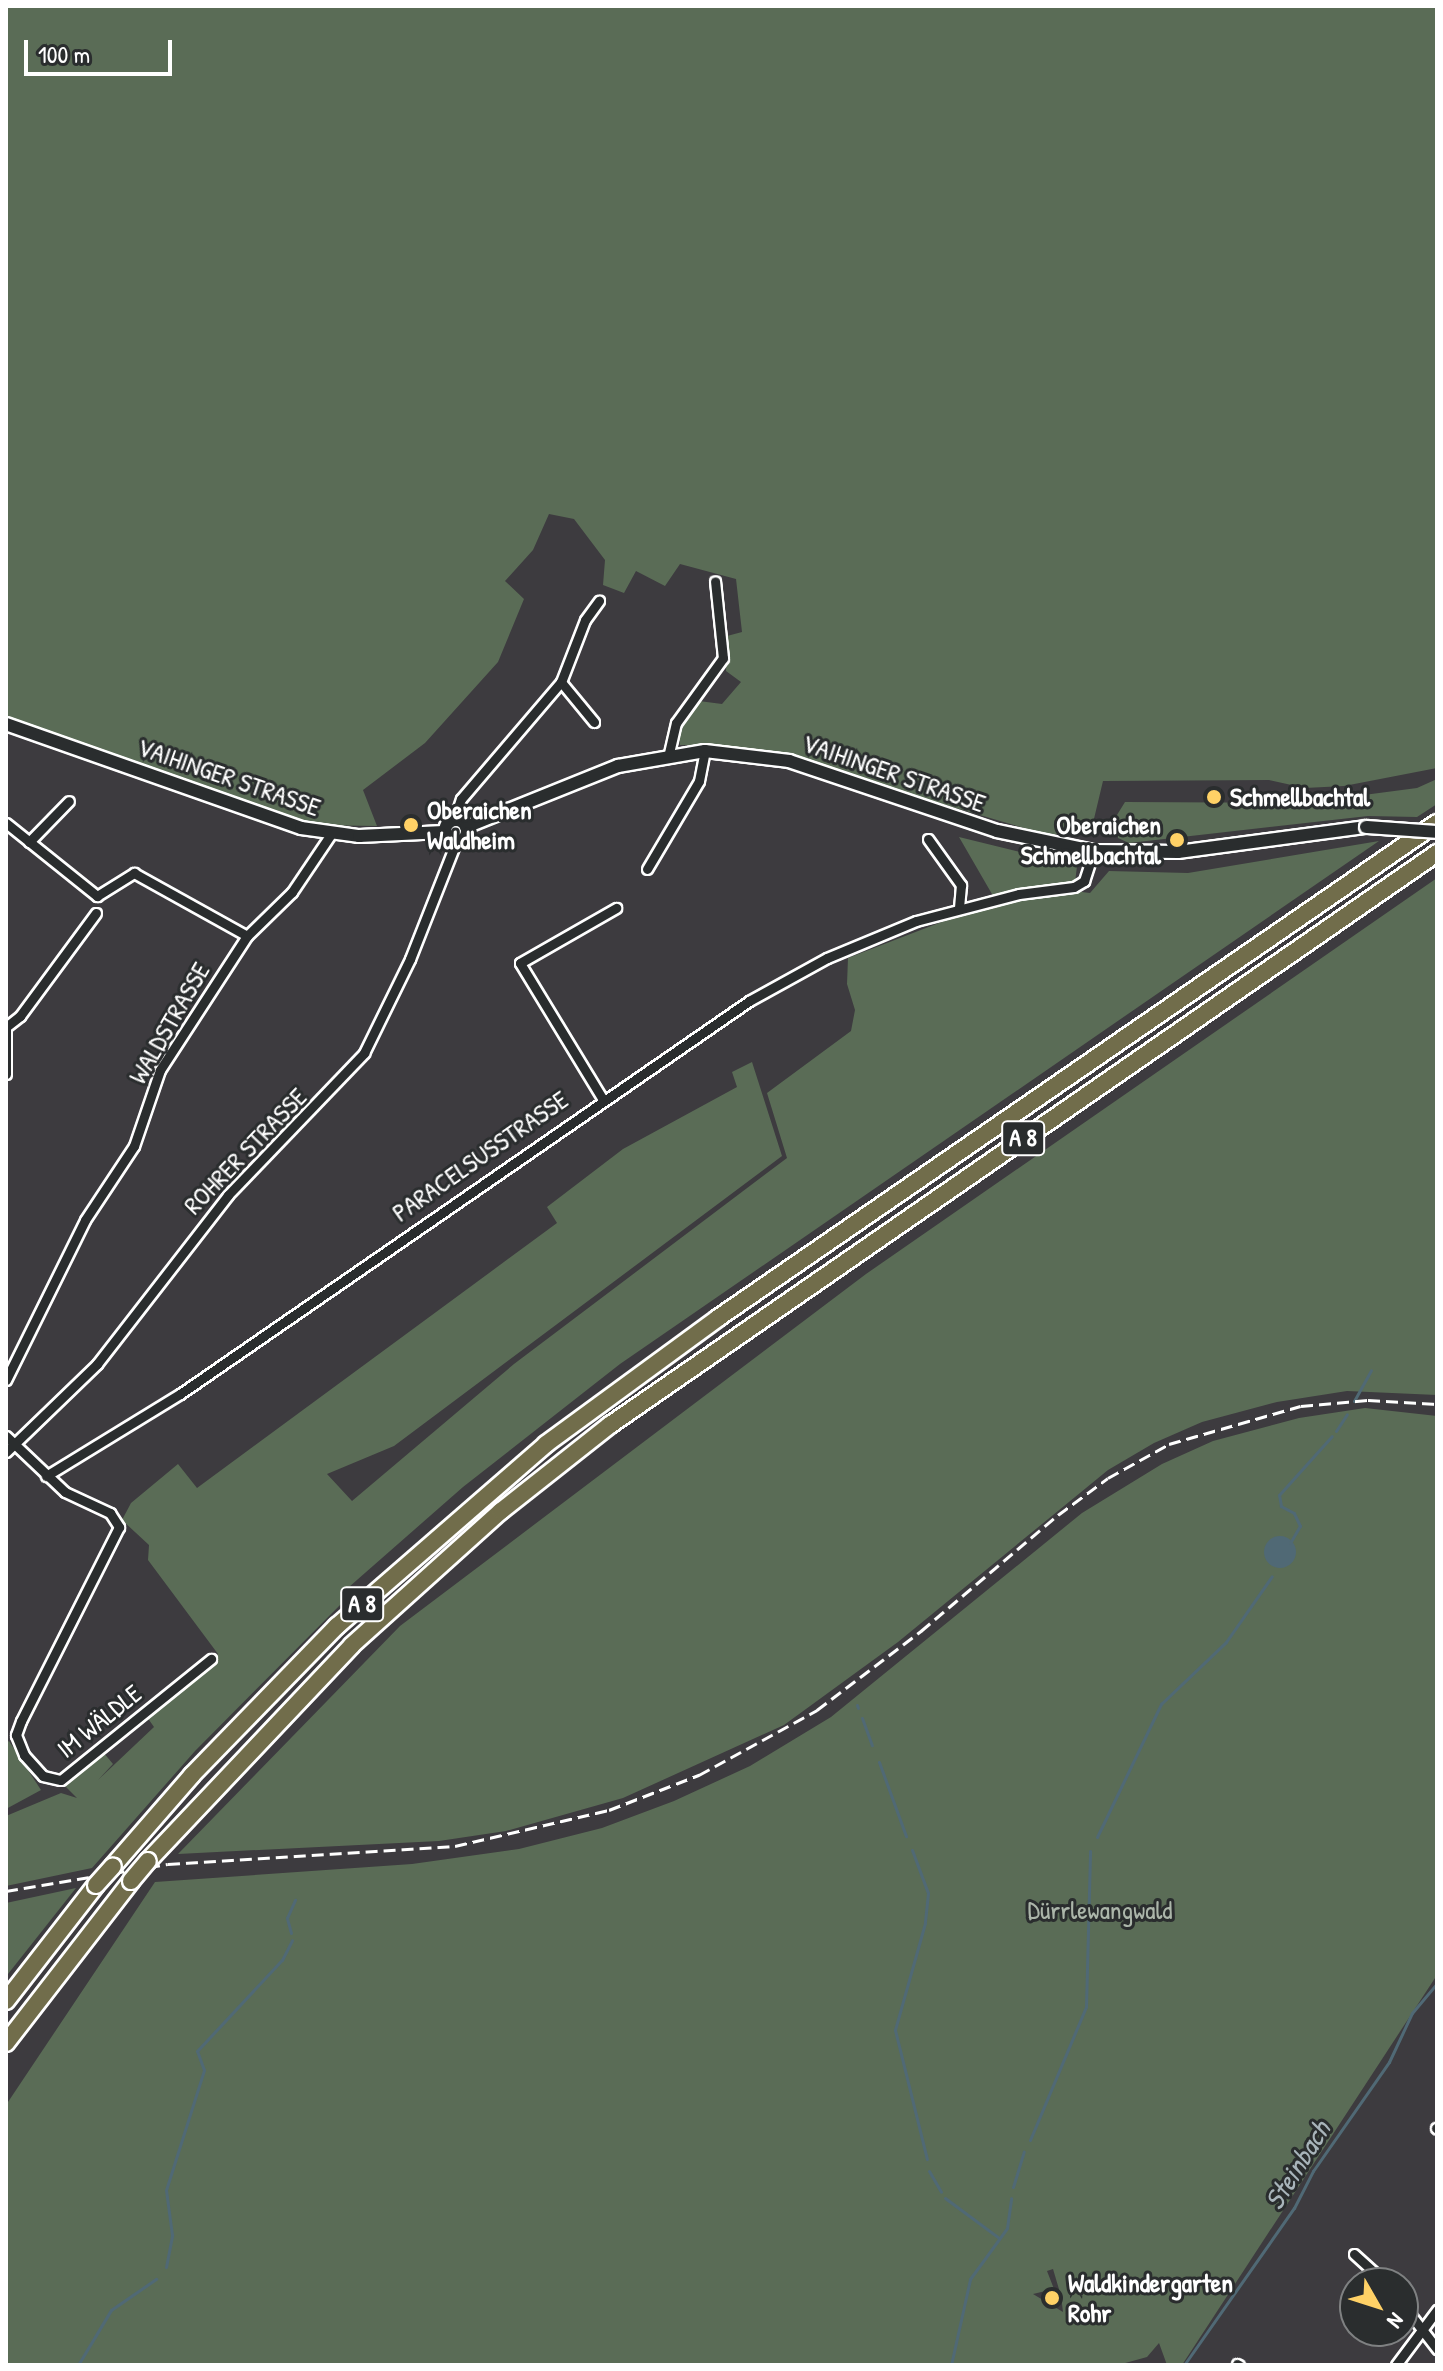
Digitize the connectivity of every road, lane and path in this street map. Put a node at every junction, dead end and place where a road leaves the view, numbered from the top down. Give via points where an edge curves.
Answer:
1 (715, 581) dead end
2 (599, 601) dead end
3 (561, 682) junction
4 (594, 722) dead end
5 (6, 724) edge
6 (705, 751) junction
7 (669, 753) junction
8 (69, 801) dead end
9 (454, 820) junction
10 (6, 823) edge
11 (1437, 823) edge
12 (466, 827) junction
13 (444, 832) junction
14 (1437, 832) edge
15 (331, 834) junction
16 (928, 839) dead end
17 (29, 842) junction
18 (456, 842) junction
19 (1094, 851) junction
20 (1437, 853) edge
21 (647, 869) dead end
22 (616, 908) dead end
23 (959, 908) junction
24 (96, 913) dead end
25 (247, 936) junction
26 (6, 1027) edge
27 (6, 1074) edge
28 (602, 1098) junction
29 (6, 1380) edge
30 (6, 1436) edge
31 (10, 1449) edge
32 (46, 1476) junction
33 (211, 1659) dead end
34 (6, 2001) edge
35 (6, 2043) edge
36 (1354, 2254) dead end
37 (1368, 2267) edge
38 (1437, 2310) edge
39 (1419, 2326) edge
40 (1422, 2330) junction
41 (1437, 2349) edge
42 (1396, 2365) edge

1 - 7 street via 723,658 672,729
2 - 3 street via 585,620
3 - 4 street
3 - 9 street via 461,799
5 - 15 main road, VAIHINGER STRASSE via 297,827
6 - 7 main road, VAIHINGER STRASSE
6 - 19 main road, VAIHINGER STRASSE via 789,761 997,831
6 - 21 street via 699,781
7 - 12 main road, VAIHINGER STRASSE via 618,766
8 - 17 street
9 - 12 main road
9 - 13 main road
10 - 17 street
11 - 34 highway, A 8, bridge via 718,1318 546,1444 337,1626 203,1763 96,1885
12 - 18 main road via 465,837
13 - 15 main road, VAIHINGER STRASSE
13 - 18 main road
14 - 19 main road, VAIHINGER STRASSE, bridge via 1366,827 1170,852
15 - 25 street, WALDSTRASSE via 292,892
16 - 23 street via 961,885
17 - 25 street via 97,896 134,873
18 - 31 street, ROHRER STRASSE via 410,959 364,1053 228,1195 97,1364
19 - 23 street, PARACELSUSSTRASSE via 1084,881 1074,887
20 - 35 highway, A 8, bridge via 610,1425 501,1511 352,1645 148,1861
22 - 28 street via 520,963
23 - 28 street, PARACELSUSSTRASSE via 874,937 788,978
24 - 26 street via 20,1016
25 - 29 street, WALDSTRASSE via 160,1070 134,1146 85,1220
26 - 27 street
28 - 32 street, PARACELSUSSTRASSE via 180,1394
30 - 31 street
31 - 32 street
32 - 33 street, IM WÄLDLE via 74,1498 110,1513 118,1531 21,1721 16,1735 24,1755 43,1776 61,1780
36 - 37 street
38 - 40 street
39 - 40 street
40 - 41 street
40 - 42 street

